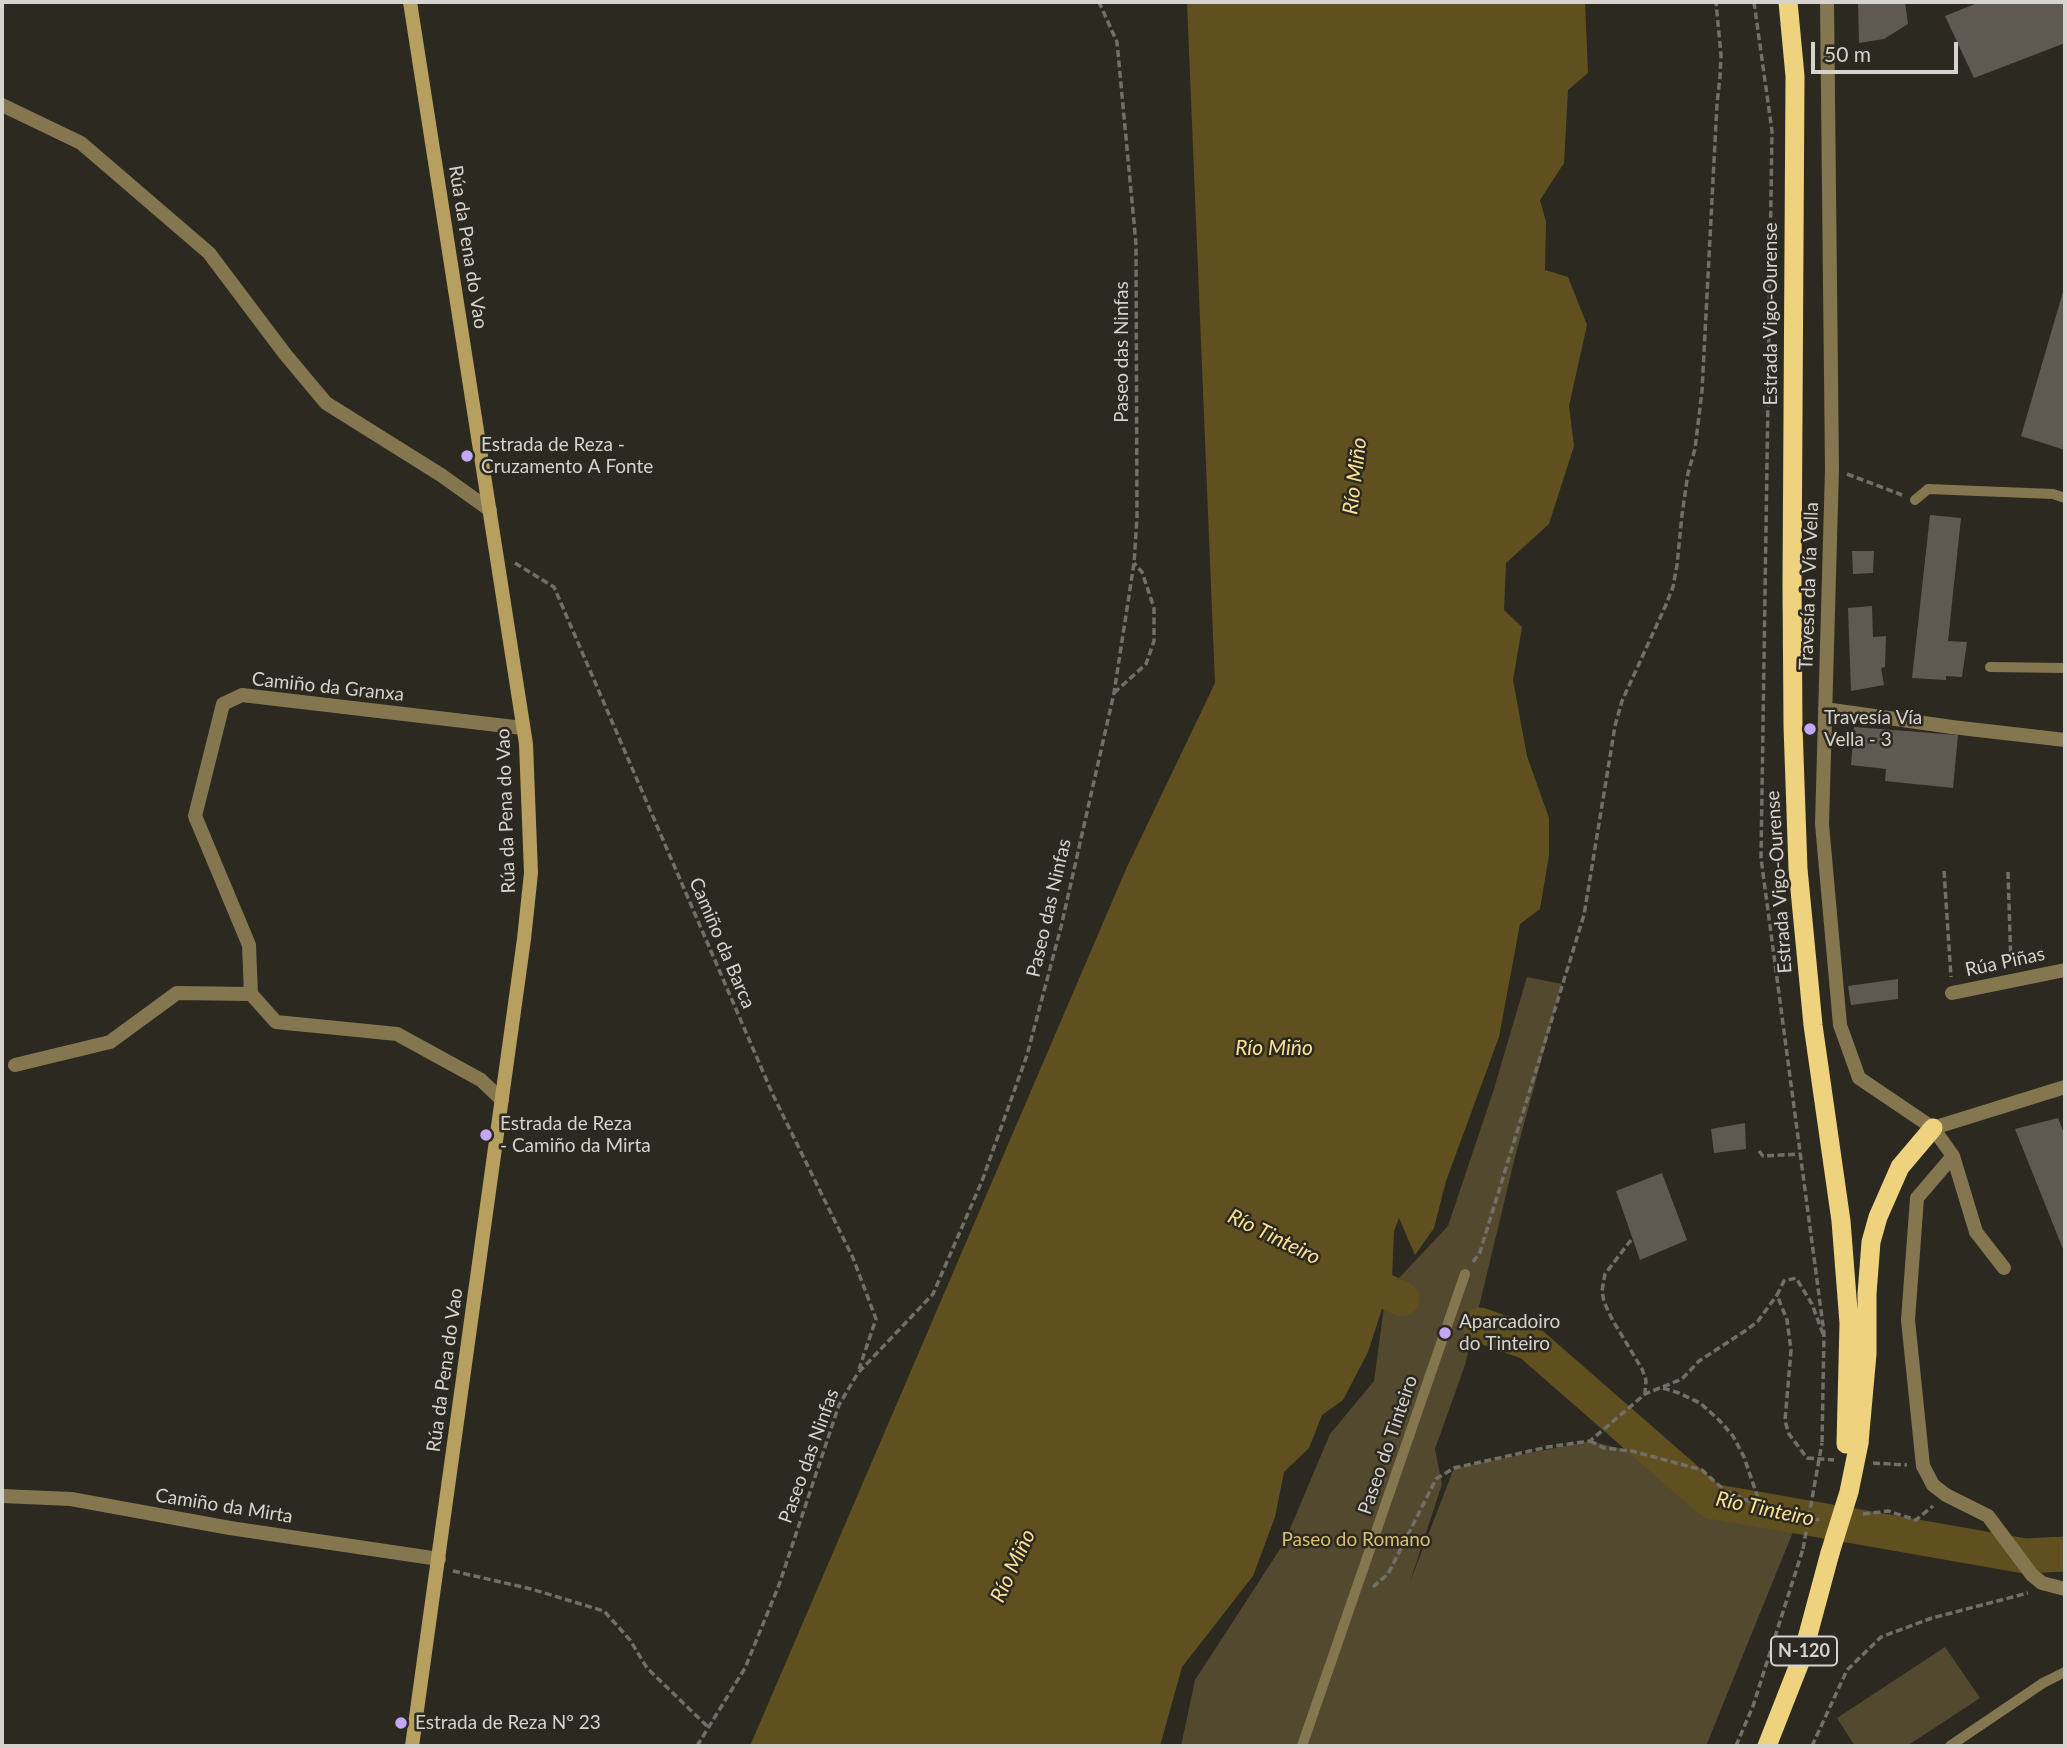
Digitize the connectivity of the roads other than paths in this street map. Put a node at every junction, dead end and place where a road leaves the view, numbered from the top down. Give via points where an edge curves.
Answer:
1 (410, 2) edge
2 (1788, 2) edge
3 (1827, 2) edge
4 (2, 105) edge
5 (2065, 498) edge
6 (1915, 500) road end
7 (489, 510) junction
8 (1990, 667) dead end
9 (2065, 668) edge
10 (1825, 709) junction
11 (523, 728) junction
12 (2065, 740) edge
13 (2065, 970) edge
14 (1952, 993) road end
15 (251, 994) junction
16 (15, 1065) dead end
17 (2065, 1087) edge
18 (502, 1100) junction
19 (1933, 1128) junction
20 (1953, 1156) junction
21 (2004, 1268) dead end
22 (1465, 1274) road end
23 (1850, 1449) junction
24 (2, 1496) edge
25 (438, 1563) junction
26 (2065, 1589) edge
27 (2065, 1672) edge
28 (412, 1746) edge
29 (1302, 1746) edge
30 (1767, 1746) edge
31 (1950, 1746) edge

1 - 7 main road, Rúa da Pena do Vao
2 - 23 highway, Estrada Vigo-Ourense / N-120 via 1796,76 1792,585 1797,856 1813,1025 1844,1259
3 - 10 street, Travesía da Vía Vella via 1832,469
4 - 7 street via 81,143 209,253 326,404 442,475
5 - 6 lane via 1928,489
7 - 11 main road, Rúa da Pena do Vao
8 - 9 lane
10 - 12 street
10 - 19 street, Travesía da Vía Vella via 1822,824 1840,1025 1859,1078
11 - 15 street, Camiño da Granxa via 243,695 223,704 195,816 249,945
11 - 18 main road, Rúa da Pena do Vao via 531,873
13 - 14 street, Rúa Piñas
15 - 16 street via 177,993 110,1042
15 - 18 street via 276,1022 397,1034 481,1080
17 - 19 street
18 - 25 main road, Rúa da Pena do Vao
19 - 20 street
19 - 23 highway via 1900,1167 1871,1242 1867,1353
20 - 21 street via 1976,1232
20 - 26 street via 1917,1198 1908,1320 1923,1466 1933,1485 1946,1495 1989,1516 2032,1575
22 - 29 lane, Paseo do Tinteiro
23 - 30 highway, Estrada Vigo-Ourense / N-120, bridge via 1830,1553 1802,1657
24 - 25 street, Camiño da Mirta via 71,1499
25 - 28 main road, Rúa da Pena do Vao
27 - 31 lane

